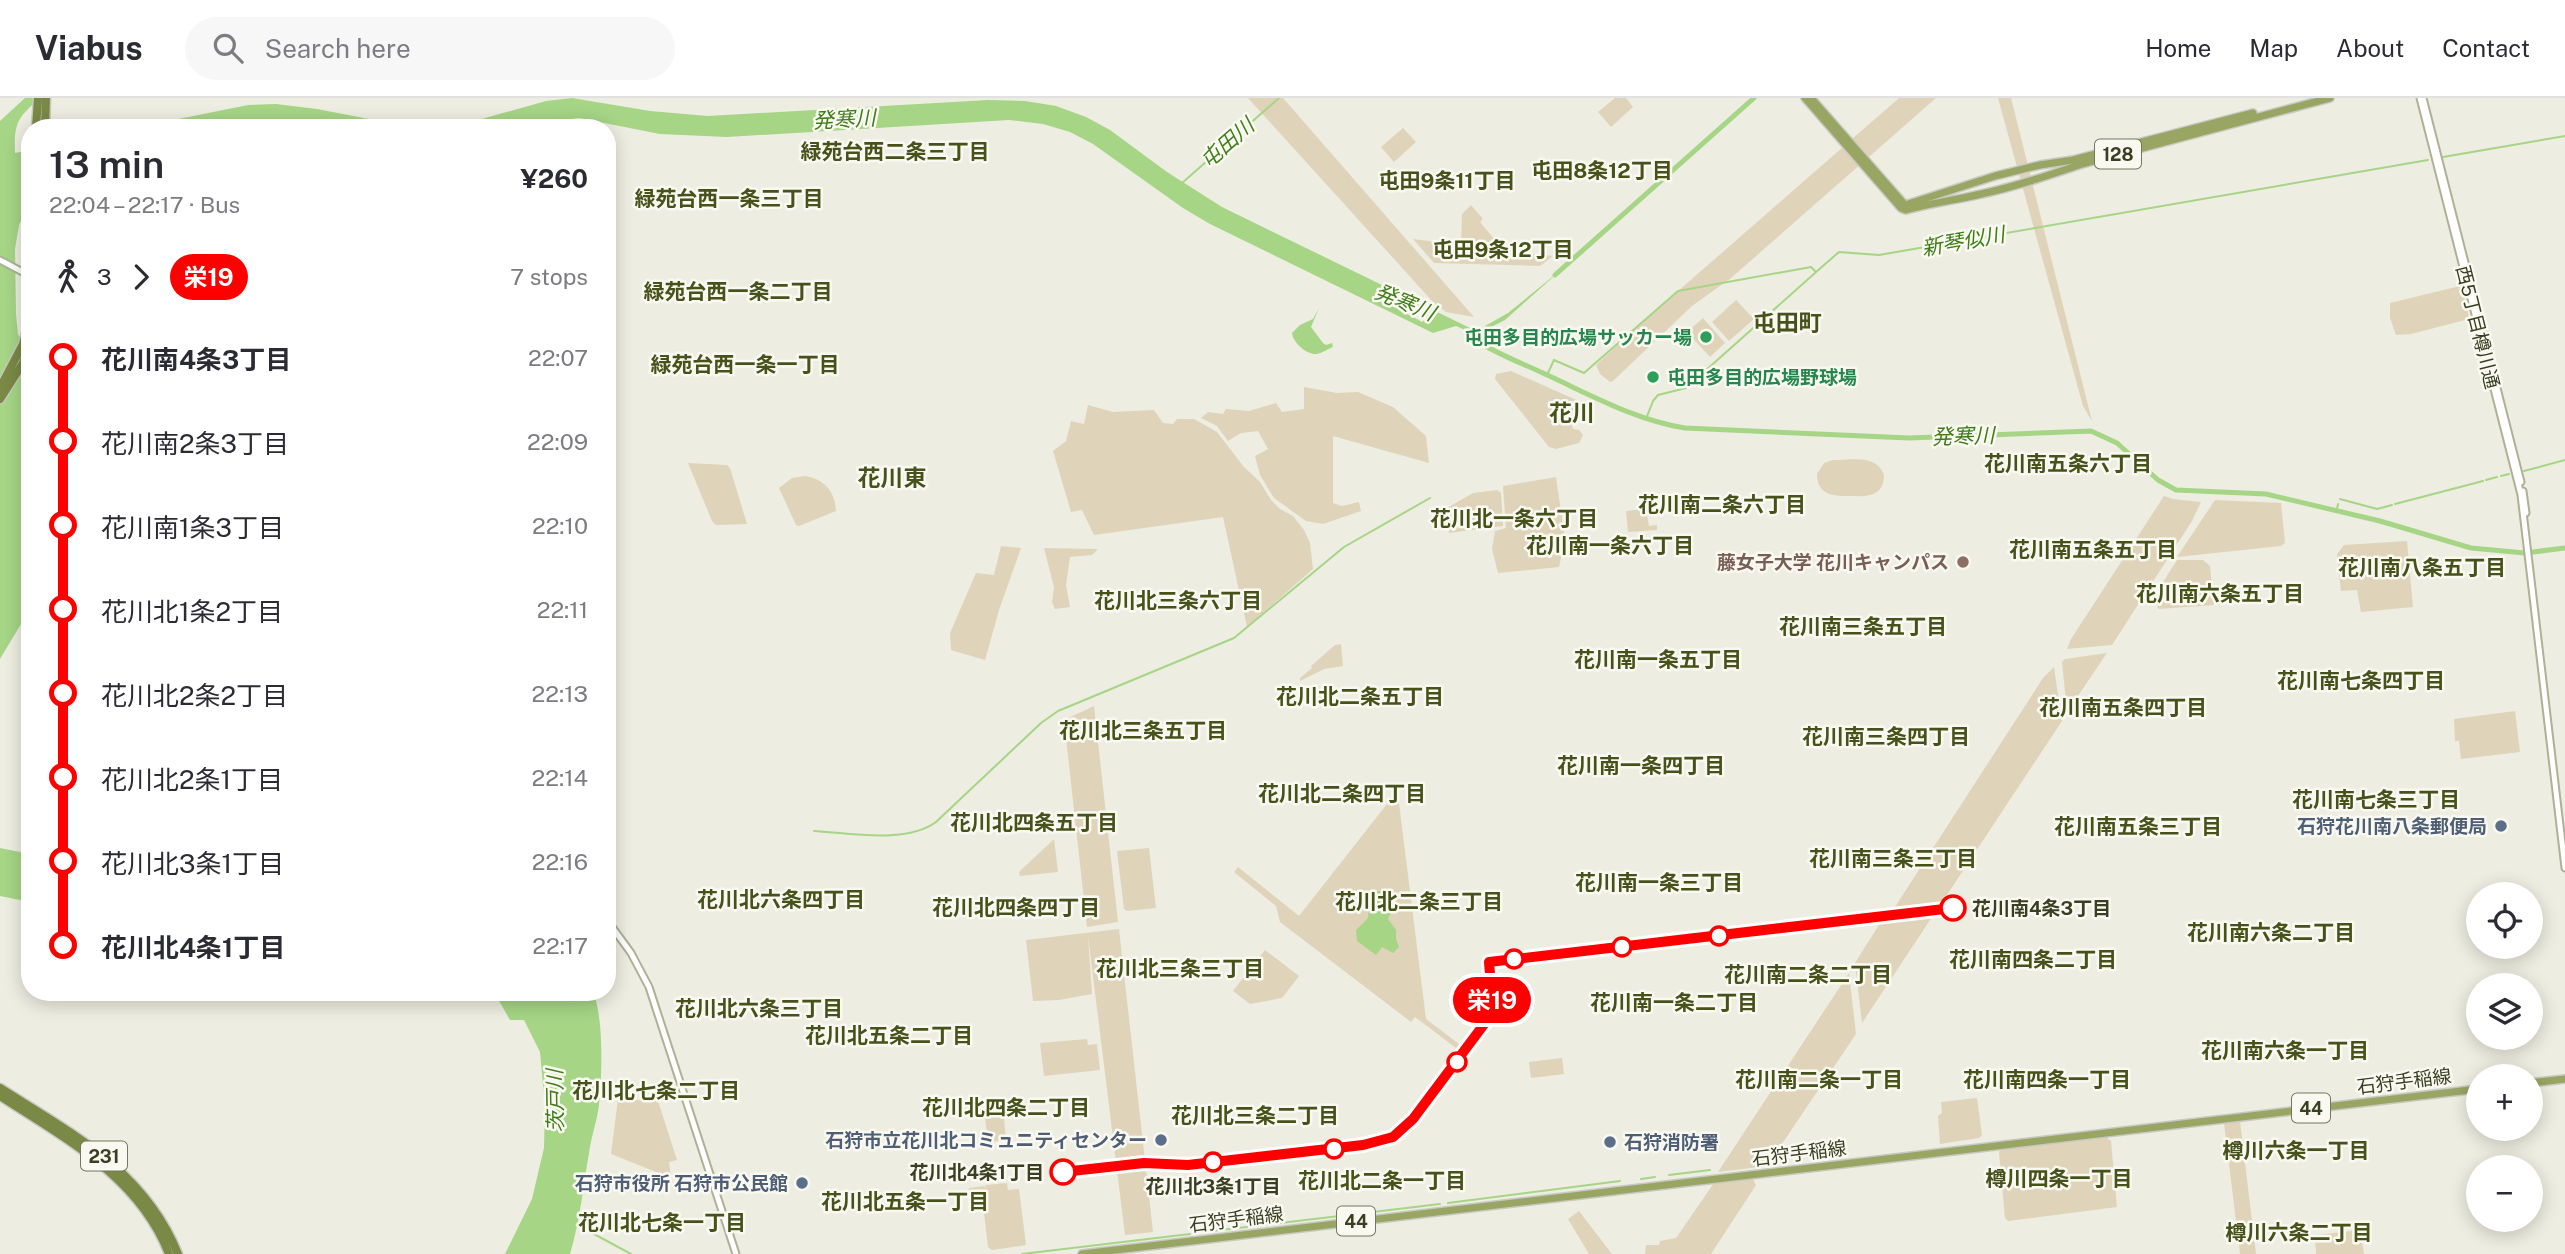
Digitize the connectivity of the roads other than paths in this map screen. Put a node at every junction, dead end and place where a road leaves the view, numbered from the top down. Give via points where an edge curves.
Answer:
1 (1805, 98) edge
2 (1811, 98) edge
3 (2312, 98) edge
4 (2330, 98) edge
5 (2421, 98) edge
6 (42, 101) edge
7 (38, 119) edge
8 (44, 119) edge
9 (0, 260) edge
10 (21, 271) edge
11 (21, 348) edge
12 (21, 366) edge
13 (0, 388) edge
14 (0, 399) edge
15 (2565, 868) edge
16 (616, 932) edge
17 (2565, 1079) edge
18 (2543, 1082) edge
19 (0, 1088) edge
20 (2466, 1090) edge
21 (0, 1096) edge
22 (169, 1254) edge
23 (178, 1254) edge
24 (736, 1254) edge
25 (1082, 1254) edge

1 - 4 main road, 128 via 1906,210 1994,191 2082,163
2 - 3 main road, 128 via 1905,205 1995,176
5 - 15 main road, 西5丁目樽川通 via 2525,497
6 - 7 highway
6 - 8 highway
9 - 10 main road
11 - 13 highway
12 - 14 highway
16 - 24 main road via 649,987
17 - 18 main road
19 - 23 highway, 231 via 122,1171 159,1214
20 - 25 main road, 石狩手稲線 / 44
21 - 22 highway, 231 via 124,1184 155,1224

